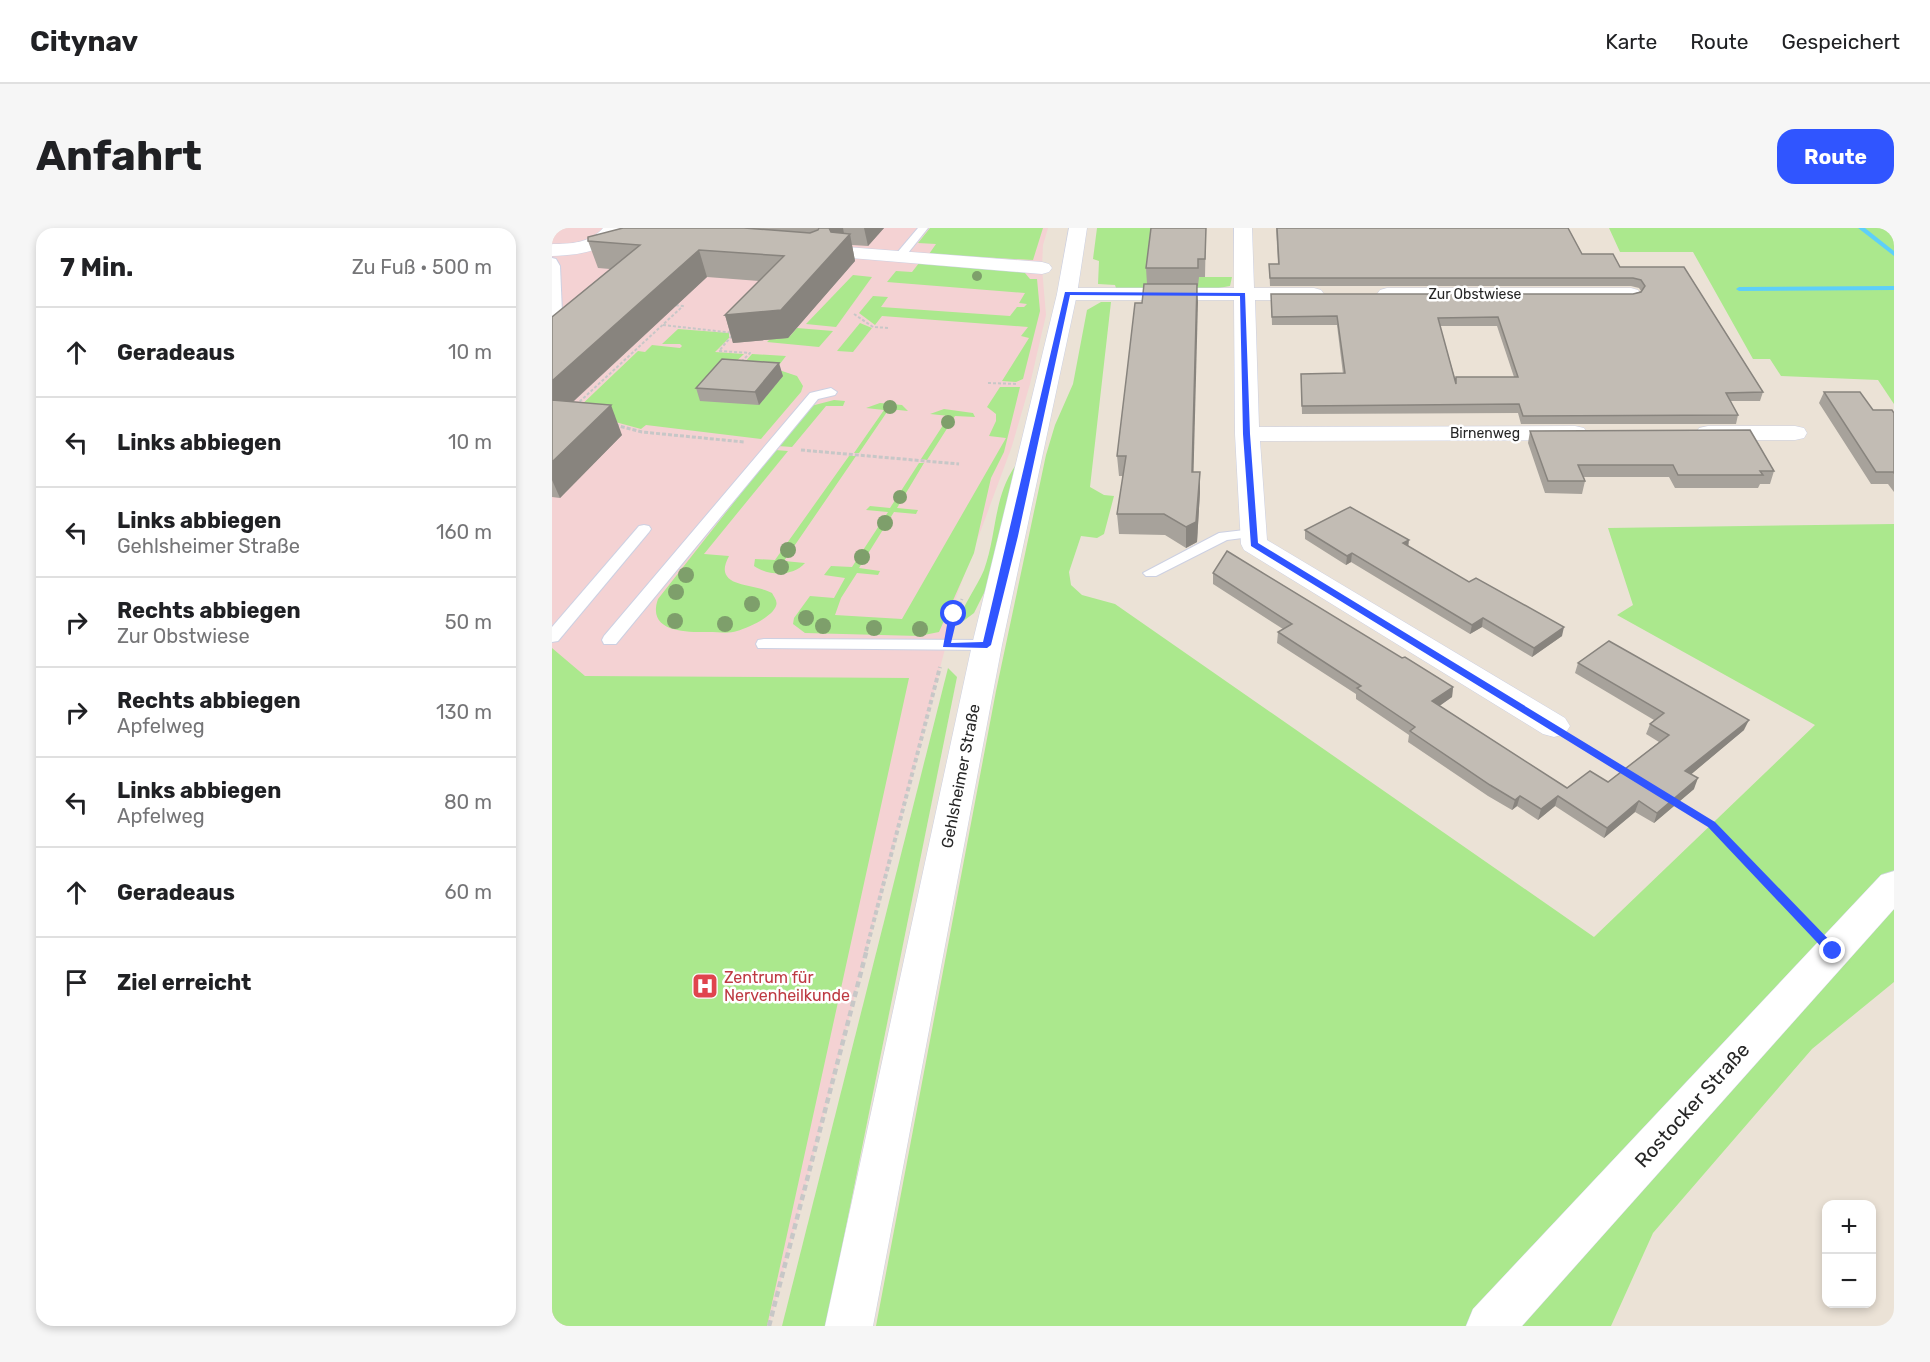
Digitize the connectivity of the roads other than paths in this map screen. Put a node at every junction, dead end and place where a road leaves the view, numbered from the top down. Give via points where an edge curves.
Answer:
1 (923, 228) edge
2 (1078, 228) edge
3 (1243, 228) edge
4 (610, 232) edge
5 (632, 237) edge
6 (552, 250) edge
7 (846, 253) edge
8 (900, 256) junction
9 (552, 261) edge
10 (1042, 268) dead end
11 (1067, 294) junction
12 (1243, 294) junction
13 (1337, 294) edge
14 (1372, 294) edge
15 (1631, 294) edge
16 (558, 335) edge
17 (831, 392) dead end
18 (1592, 433) edge
19 (1688, 433) edge
20 (1795, 433) dead end
21 (1247, 434) junction
22 (644, 529) dead end
23 (1253, 533) junction
24 (1151, 573) dead end
25 (552, 638) edge
26 (610, 640) dead end
27 (764, 644) dead end
28 (987, 645) junction
29 (1554, 726) road end
30 (1894, 885) edge
31 (849, 1326) edge
32 (1490, 1326) edge

1 - 8 lane
2 - 11 street, Gehlsheimer Straße
3 - 12 street
4 - 5 street
4 - 6 street via 583,246
7 - 8 street
8 - 10 street
9 - 16 lane via 557,285
11 - 12 street
11 - 28 street, Gehlsheimer Straße
12 - 13 street
12 - 21 street
14 - 15 street, Zur Obstwiese
17 - 26 lane via 814,396
18 - 21 street, Birnenweg
19 - 20 street
21 - 23 street
22 - 25 lane
23 - 24 lane via 1224,536
23 - 29 street via 1254,544
27 - 28 lane
28 - 31 street, Gehlsheimer Straße
30 - 32 street, Rostocker Straße

